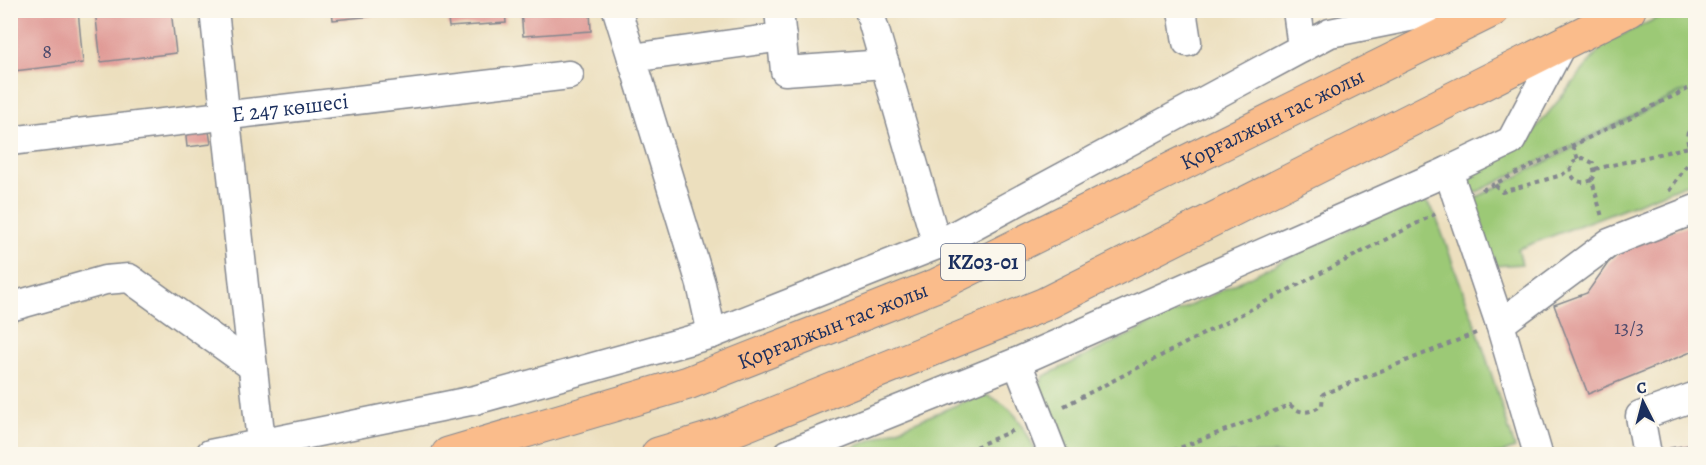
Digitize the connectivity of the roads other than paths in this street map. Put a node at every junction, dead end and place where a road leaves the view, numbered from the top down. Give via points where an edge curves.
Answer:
1 (214, 10) edge
2 (617, 10) edge
3 (869, 10) edge
4 (1182, 10) edge
5 (1297, 10) edge
6 (1444, 10) edge
7 (1493, 10) edge
8 (1629, 10) edge
9 (780, 23) edge
10 (1187, 42) dead end
11 (1562, 44) junction
12 (1302, 48) junction
13 (632, 58) junction
14 (885, 64) junction
15 (569, 75) dead end
16 (225, 117) junction
17 (10, 141) edge
18 (1448, 171) junction
19 (1695, 209) edge
20 (937, 245) junction
21 (10, 307) edge
22 (1500, 324) junction
23 (712, 334) junction
24 (1017, 362) junction
25 (253, 367) junction
26 (1695, 396) edge
27 (261, 442) junction
28 (210, 454) edge
29 (448, 454) edge
30 (658, 454) edge
31 (788, 454) edge
32 (1053, 454) edge
33 (1538, 454) edge
34 (1647, 454) edge

1 - 16 street
2 - 13 street
3 - 14 street
4 - 10 street
5 - 12 street
6 - 12 street via 1330,33
7 - 29 main road, Қорғалжын тас жолы / KZ03-01 via 936,285 688,383
8 - 11 main road, KZ03-01
9 - 13 street
9 - 14 street via 785,71
11 - 18 street via 1511,141
11 - 30 main road, KZ03-01 via 1045,304 718,436
12 - 20 street
13 - 23 street via 701,284
14 - 20 street
15 - 16 street, Е 247 көшесі
16 - 17 street, Е 247 көшесі
16 - 25 street
18 - 22 street
18 - 24 street
19 - 22 street via 1609,243
20 - 23 street
21 - 25 street via 105,280 129,279
22 - 33 street
23 - 27 street via 475,400
24 - 31 street
24 - 32 street
25 - 27 street
26 - 34 street via 1640,416
27 - 28 street

